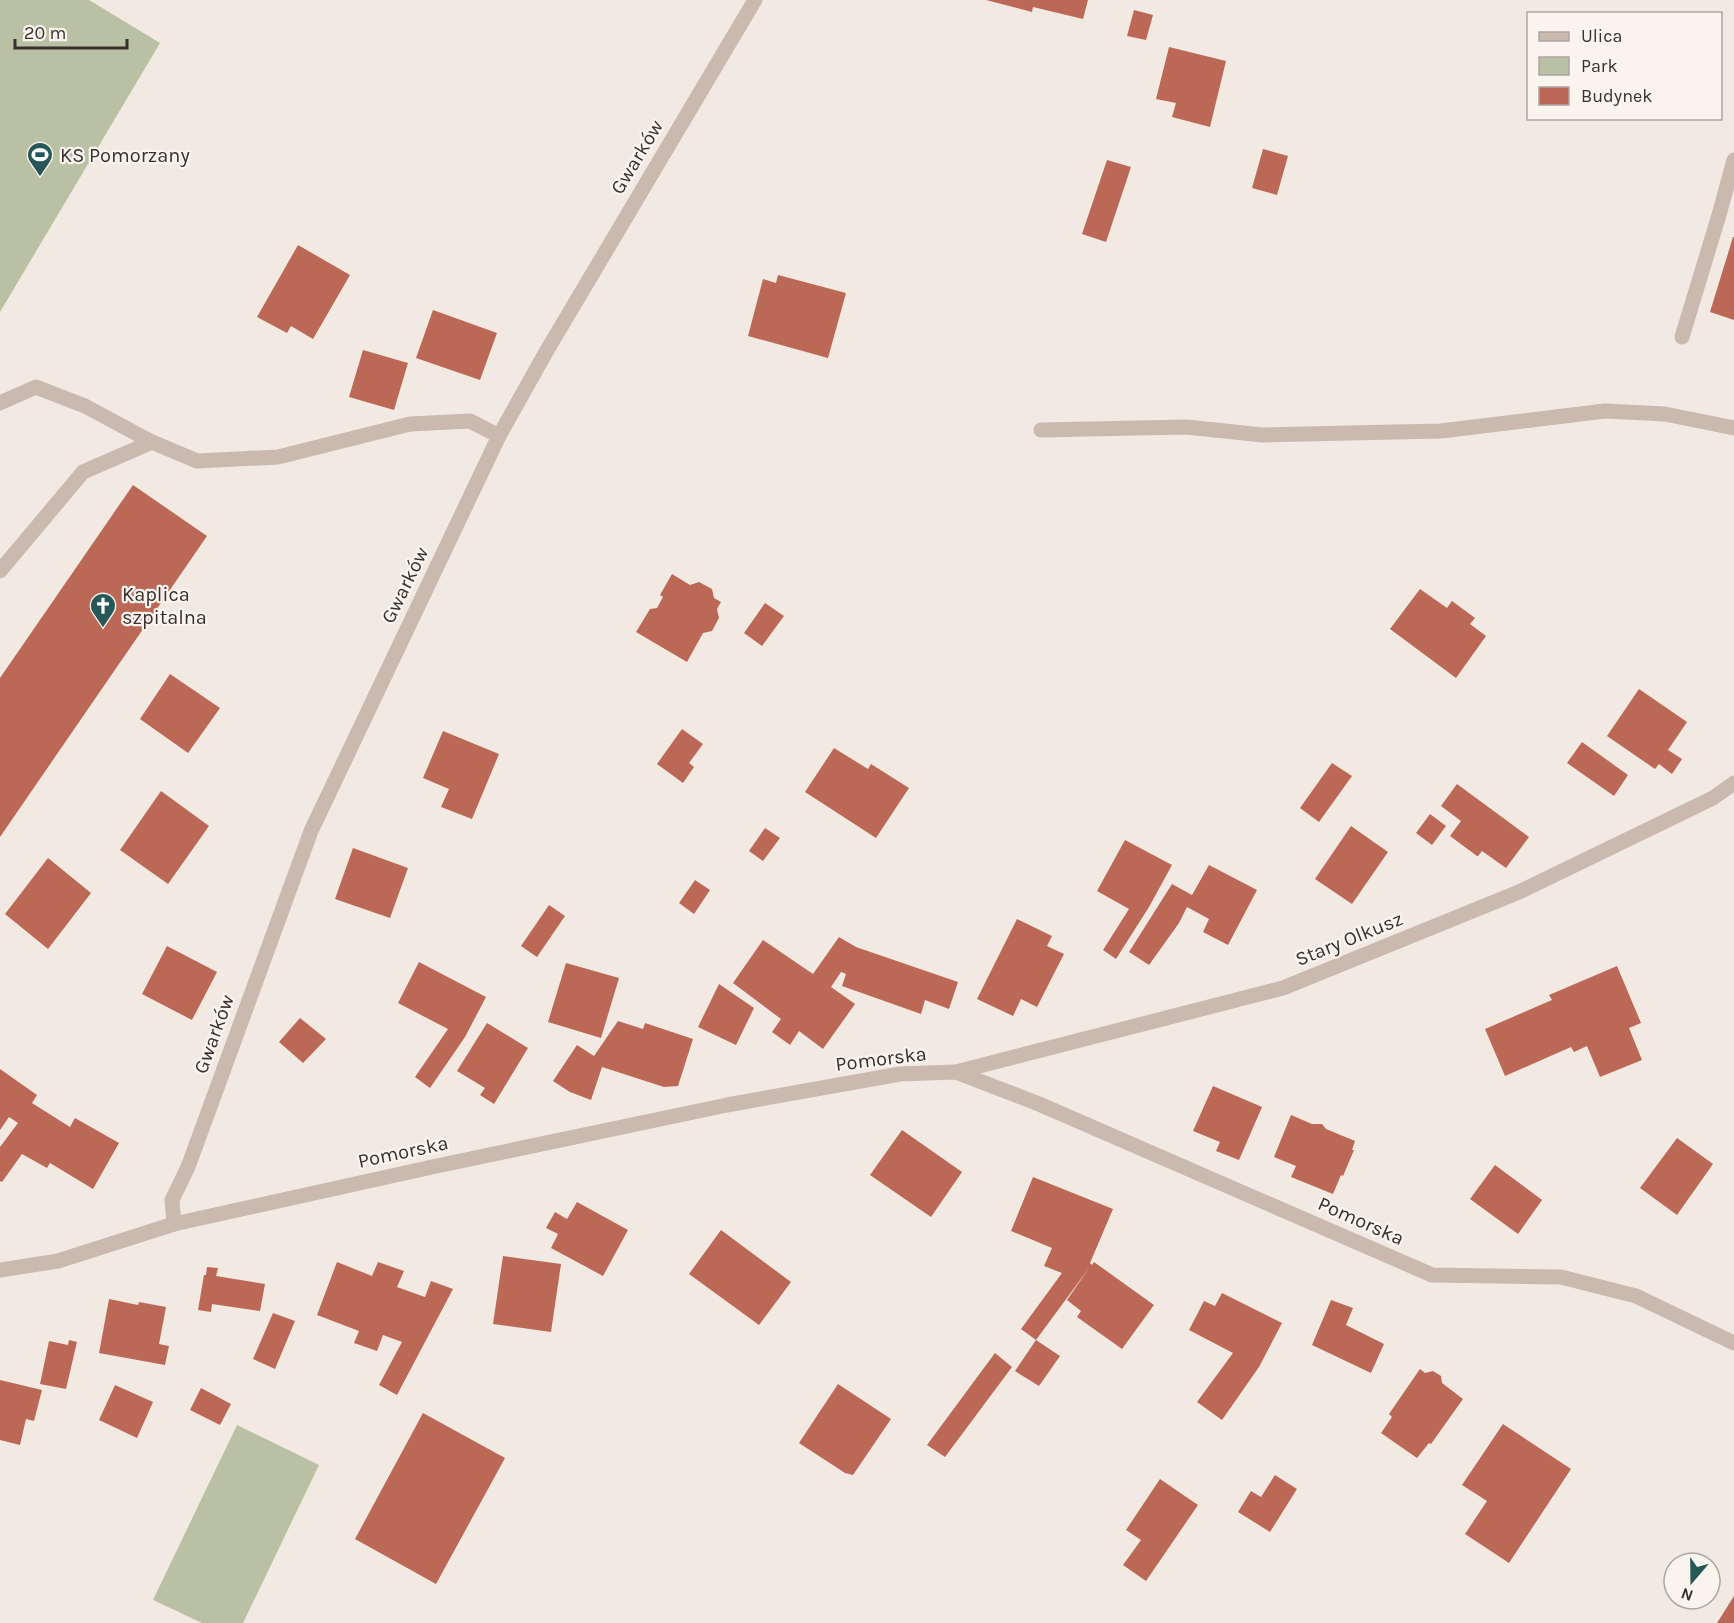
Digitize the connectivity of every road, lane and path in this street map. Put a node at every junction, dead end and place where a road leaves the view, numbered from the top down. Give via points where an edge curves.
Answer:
1 (755, 0) edge
2 (1734, 160) edge
3 (1682, 338) dead end
4 (0, 403) edge
5 (1734, 428) edge
6 (1041, 429) dead end
7 (499, 436) junction
8 (152, 442) junction
9 (0, 572) edge
10 (1734, 783) edge
11 (956, 1072) junction
12 (174, 1224) junction
13 (0, 1270) edge
14 (1734, 1343) edge

1 - 7 street, Gwarków
2 - 3 street
4 - 8 street via 36,387 85,406
5 - 6 street via 1665,414 1605,411 1441,431 1263,435 1186,427
7 - 8 street via 470,421 410,424 278,457 197,461
7 - 12 street, Gwarków via 311,831 188,1167 172,1200
8 - 9 street via 83,472
10 - 11 street, Stary Olkusz via 1713,798 1519,892 1283,988
11 - 12 street, Pomorska via 900,1074 727,1105
11 - 14 street, Pomorska via 1040,1104 1432,1275 1561,1277 1636,1296
12 - 13 street, Pomorska via 58,1261

